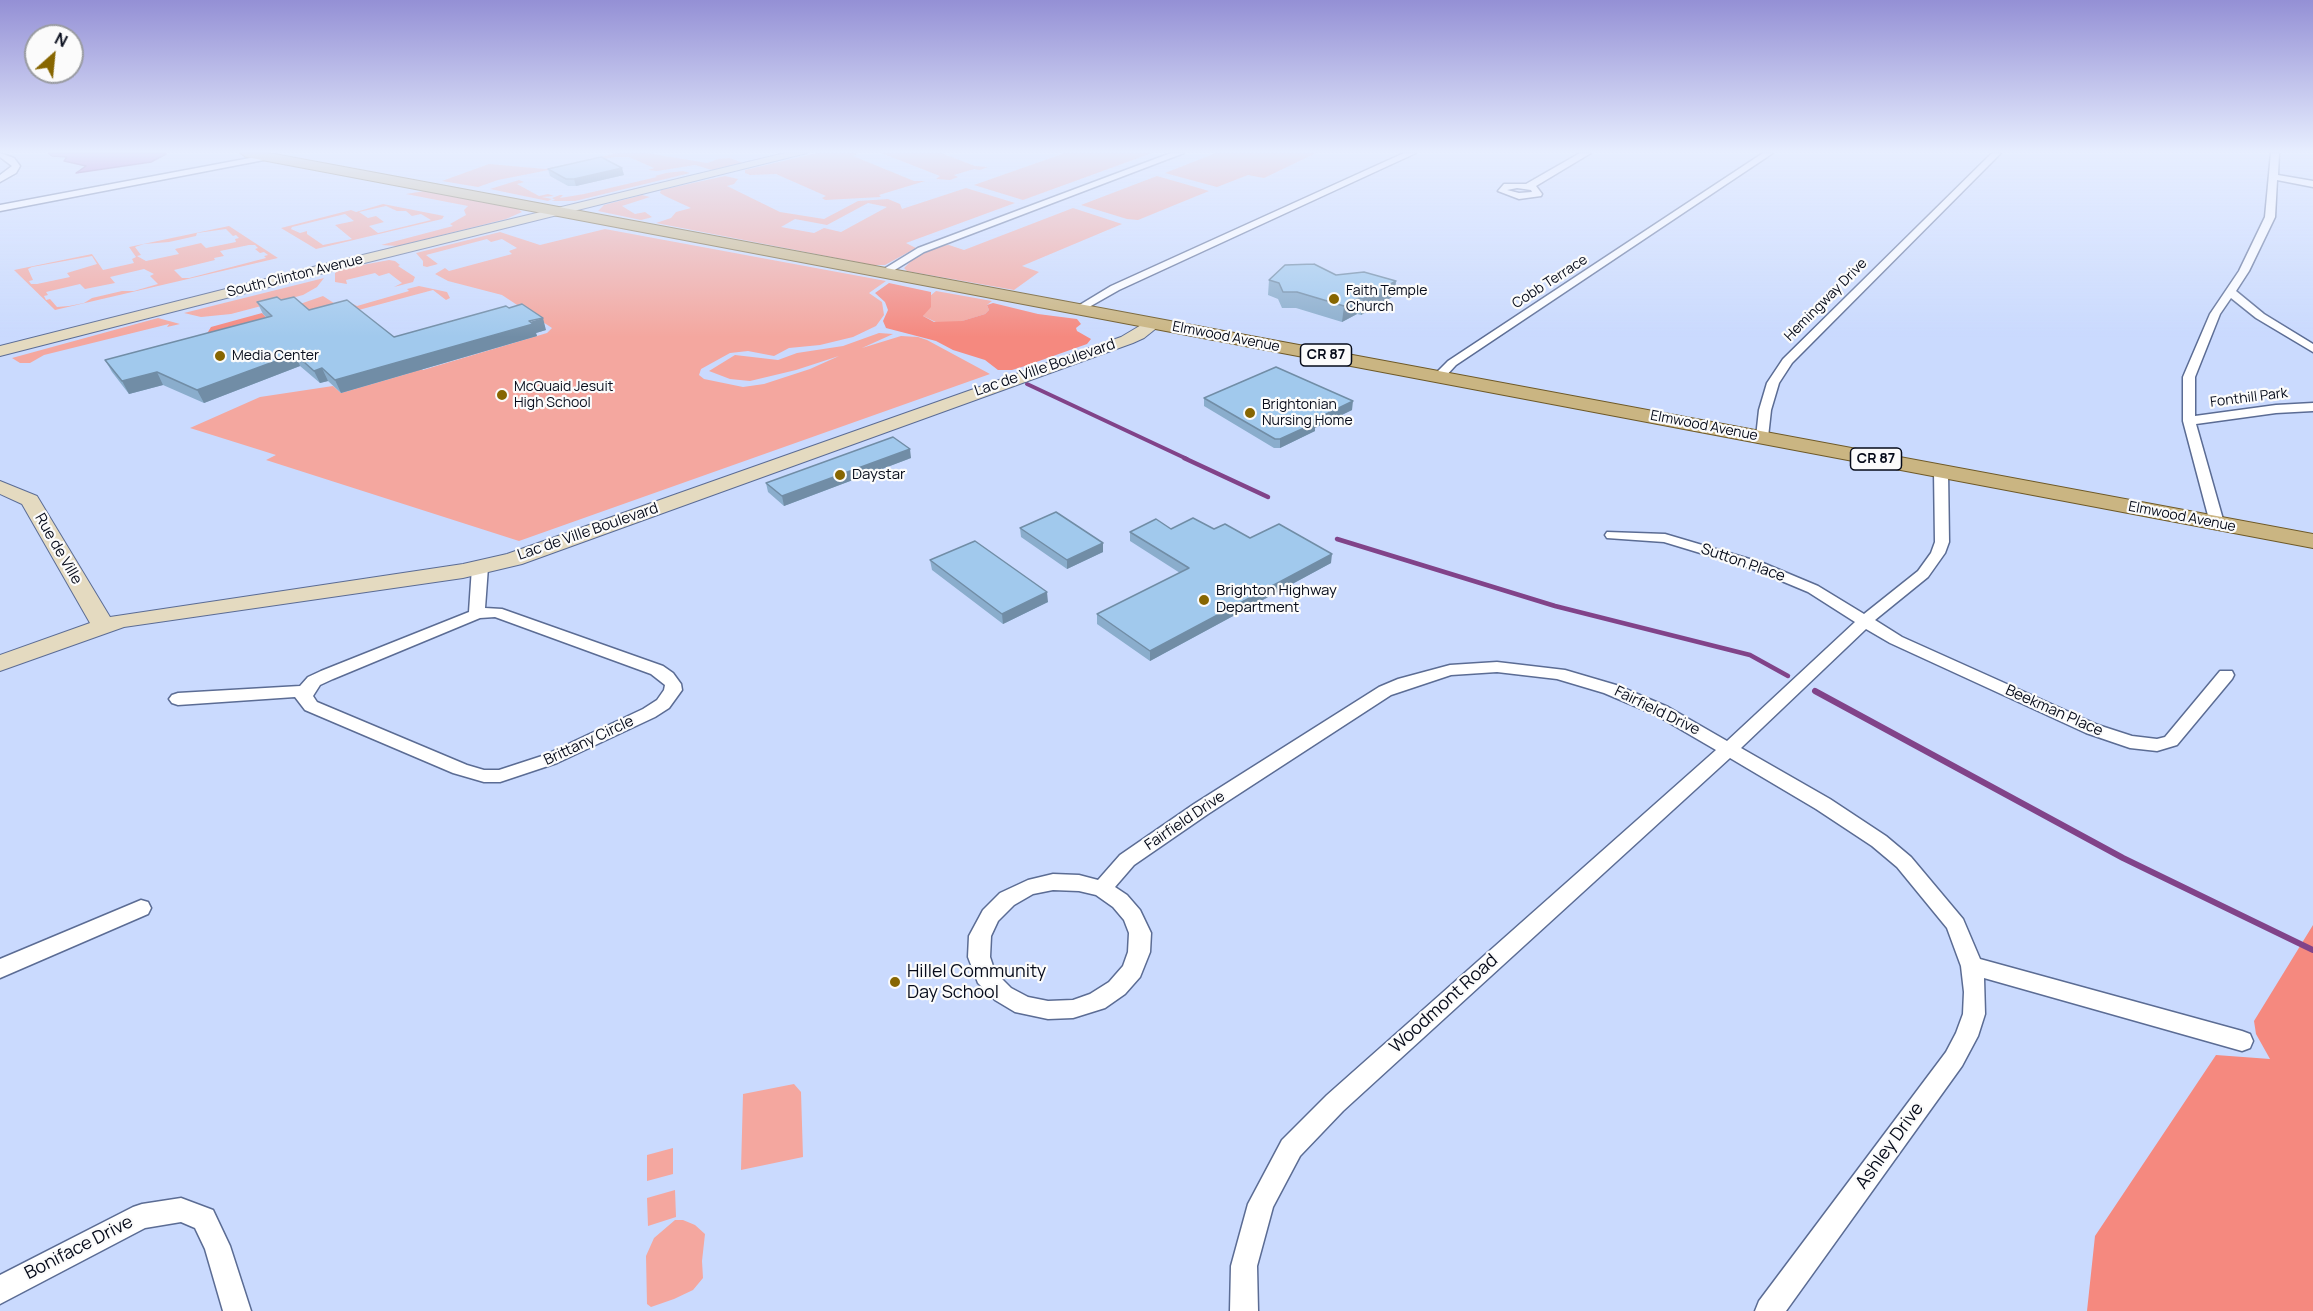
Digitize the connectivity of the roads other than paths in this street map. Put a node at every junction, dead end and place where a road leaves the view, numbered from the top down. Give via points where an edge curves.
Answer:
1 (545, 214) edge
2 (575, 214) edge
3 (1017, 214) edge
4 (1277, 214) edge
5 (1677, 214) edge
6 (1935, 214) edge
7 (2271, 214) edge
8 (884, 272) junction
9 (2231, 292) junction
10 (1078, 309) junction
11 (1153, 323) junction
12 (2313, 349) edge
13 (0, 351) edge
14 (1439, 376) junction
15 (2313, 407) edge
16 (2188, 421) junction
17 (1762, 437) junction
18 (1941, 471) junction
19 (0, 487) edge
20 (2217, 523) junction
21 (1612, 535) dead end
22 (2313, 541) edge
23 (480, 567) junction
24 (477, 614) junction
25 (1865, 621) junction
26 (103, 626) junction
27 (0, 663) edge
28 (2226, 675) dead end
29 (304, 691) junction
30 (178, 699) dead end
31 (1730, 748) junction
32 (1102, 889) junction
33 (141, 908) dead end
34 (1972, 966) junction
35 (0, 969) edge
36 (2242, 1041) dead end
37 (0, 1290) edge
38 (237, 1311) edge
39 (1244, 1311) edge
40 (1769, 1311) edge

1 - 13 street, South Clinton Avenue
2 - 8 main road, Elmwood Avenue / CR 87
3 - 8 street via 921,250
4 - 10 street via 1114,288
5 - 14 street, Cobb Terrace via 1452,363
6 - 17 street, Hemingway Drive via 1787,361 1773,383
7 - 9 street
8 - 10 main road, Elmwood Avenue / CR 87
9 - 12 street via 2272,325
9 - 16 street via 2215,314 2189,377
10 - 11 main road, Elmwood Avenue / CR 87
11 - 14 main road, Elmwood Avenue / CR 87
11 - 23 street, Lac de Ville Boulevard via 1127,340 542,550
14 - 17 main road, Elmwood Avenue / CR 87
15 - 16 street, Fonthill Park
16 - 20 street
17 - 18 main road, Elmwood Avenue / CR 87
18 - 20 main road, Elmwood Avenue / CR 87
18 - 25 street via 1943,526 1938,553 1923,574
19 - 26 street, Rue de Ville via 30,500
20 - 22 main road, Elmwood Avenue / CR 87
21 - 25 street, Sutton Place via 1674,540 1758,566 1812,589
23 - 24 street
23 - 26 street, Lac de Ville Boulevard via 136,617
24 - 29 street, Brittany Circle via 327,675
24 - 29 street, Brittany Circle via 510,615 657,670 673,684 673,690 663,704 649,713 551,759 500,777 460,769 311,706
25 - 28 street, Beekman Place via 1896,640 2092,729 2130,742 2157,745 2170,741
25 - 31 street
26 - 27 street, Lac de Ville Boulevard
29 - 30 street
31 - 32 street, Fairfield Drive via 1634,697 1583,680 1526,669 1450,670 1404,683 1366,704 1127,860
31 - 34 street, Ashley Drive via 1854,823 1904,862 1956,925
31 - 39 street, Woodmont Road via 1335,1102 1291,1148 1261,1204 1244,1266
32 - 32 street via 1053,882 1028,888 1007,899 990,916 980,936 979,957 986,977 1003,994 1023,1005 1048,1010 1089,1004 1117,988 1132,971 1140,933 1133,916
33 - 35 street
34 - 36 street
34 - 40 street, Ashley Drive via 1976,992 1967,1036
37 - 38 street, Boniface Drive via 142,1216 181,1210 204,1219 217,1246

